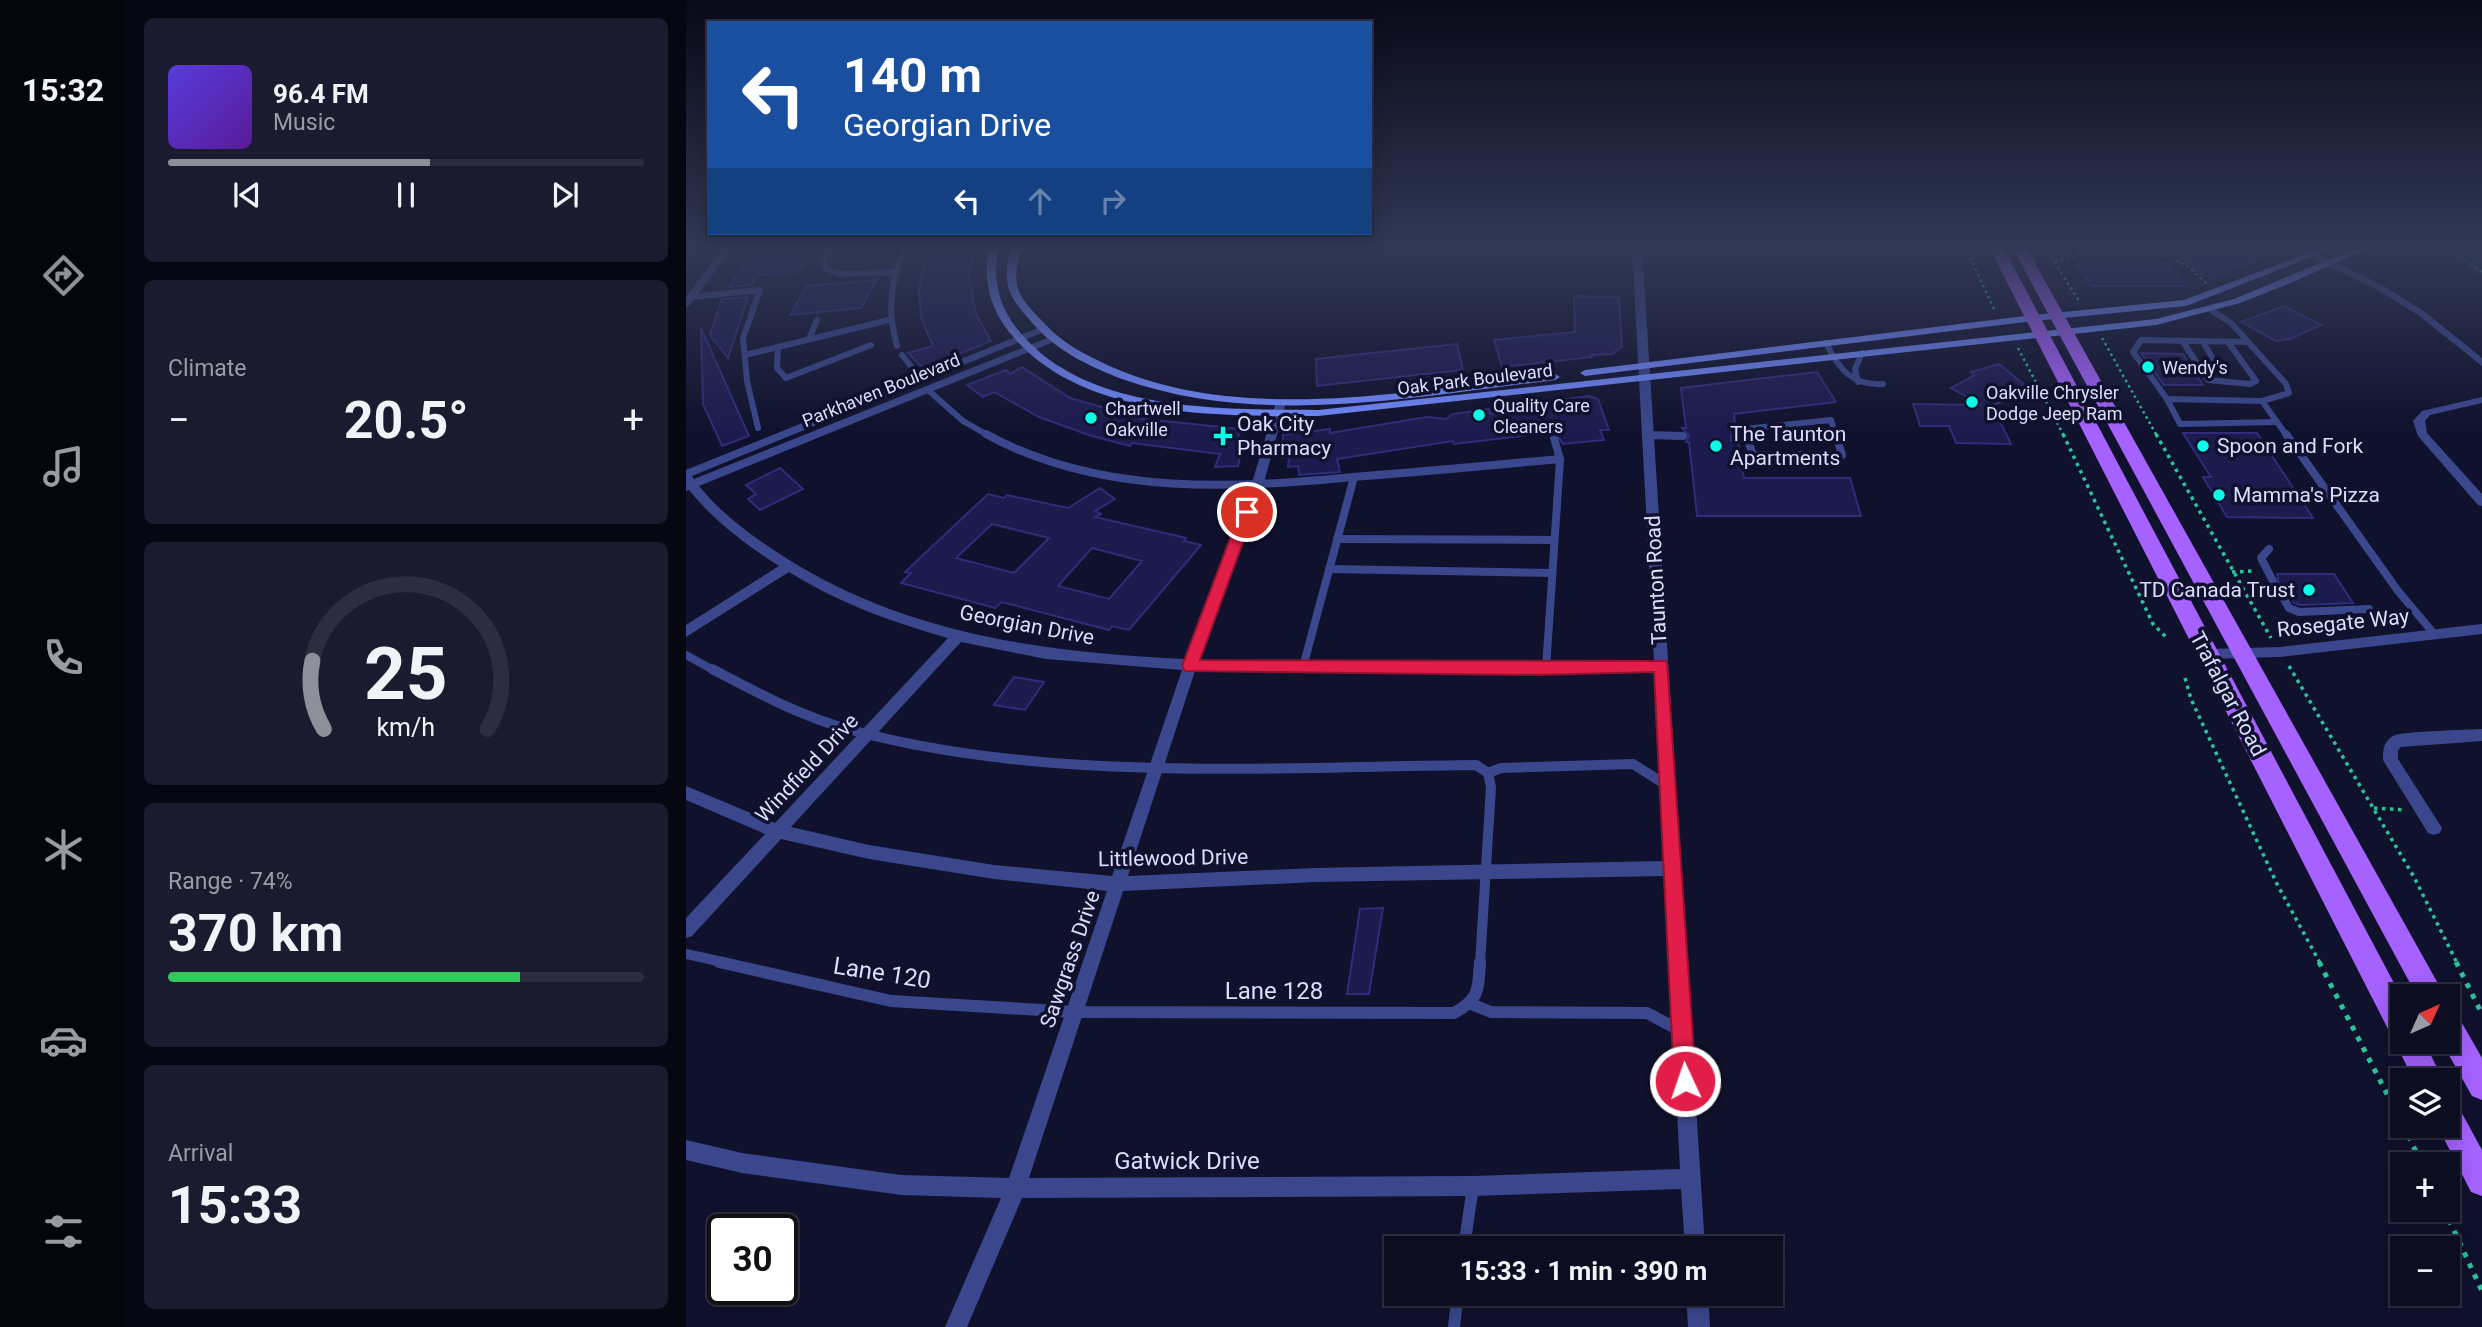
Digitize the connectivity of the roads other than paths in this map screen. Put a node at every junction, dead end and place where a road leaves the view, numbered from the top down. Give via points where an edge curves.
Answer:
1 (753, 309) edge
2 (890, 309) edge
3 (997, 309) edge
4 (1025, 309) edge
5 (1641, 309) edge
6 (2039, 309) edge
7 (2043, 309) edge
8 (2147, 309) edge
9 (2414, 309) edge
10 (2211, 310) joint
11 (817, 320) dead end
12 (889, 320) junction
13 (2049, 324) junction
14 (1040, 330) junction
15 (809, 339) junction
16 (1052, 339) junction
17 (1017, 340) junction
18 (2183, 342) junction
19 (2203, 342) junction
20 (2228, 342) junction
21 (2248, 342) junction
22 (1826, 344) junction
23 (871, 345) dead end
24 (897, 346) dead end
25 (778, 347) junction
26 (1027, 349) junction
27 (1862, 353) junction
28 (745, 355) junction
29 (902, 355) dead end
30 (1832, 356) junction
31 (2482, 363) edge
32 (2216, 364) dead end
33 (1644, 370) junction
34 (1858, 382) junction
35 (1883, 384) dead end
36 (925, 385) junction
37 (2166, 399) junction
38 (2482, 400) edge
39 (2262, 401) junction
40 (1280, 407) junction
41 (2277, 422) junction
42 (758, 428) dead end
43 (789, 433) junction
44 (1648, 435) junction
45 (1683, 436) dead end
46 (1554, 438) dead end
47 (1737, 438) dead end
48 (1747, 438) junction
49 (801, 441) junction
50 (1560, 459) junction
51 (1354, 477) junction
52 (687, 480) edge
53 (1257, 486) junction
54 (2482, 502) edge
55 (1337, 539) junction
56 (1554, 540) junction
57 (2269, 549) dead end
58 (787, 567) junction
59 (1329, 569) junction
60 (1552, 573) junction
61 (2273, 581) dead end
62 (2284, 599) dead end
63 (2370, 609) dead end
64 (2482, 629) edge
65 (686, 632) edge
66 (959, 635) junction
67 (2435, 635) junction
68 (2208, 653) junction
69 (2241, 653) junction
70 (686, 655) edge
71 (1661, 665) junction
72 (1190, 666) junction
73 (1303, 667) junction
74 (1546, 669) junction
75 (869, 734) junction
76 (2482, 735) edge
77 (1157, 766) junction
78 (1488, 773) junction
79 (1668, 787) junction
80 (686, 793) edge
81 (2434, 828) dead end
82 (776, 831) junction
83 (1673, 868) junction
84 (1488, 870) junction
85 (1117, 884) junction
86 (686, 930) edge
87 (686, 954) edge
88 (2425, 984) edge
89 (1471, 1004) junction
90 (2390, 1004) edge
91 (1074, 1012) junction
92 (1682, 1032) junction
93 (2460, 1047) edge
94 (2482, 1086) edge
95 (2460, 1138) edge
96 (686, 1150) edge
97 (1691, 1179) junction
98 (2482, 1181) edge
99 (1473, 1186) junction
100 (1016, 1188) junction
101 (1466, 1236) edge
102 (1694, 1236) edge
103 (1456, 1306) edge
104 (1698, 1306) edge
105 (956, 1327) edge
106 (1454, 1327) edge
107 (1699, 1327) edge

1 - 28 lane via 743,338
2 - 12 lane
3 - 17 street, Oak Park Boulevard
4 - 14 street, Oak Park Boulevard
5 - 33 street, Taunton Road
6 - 13 main road, Trafalgar Road
7 - 13 main road, Trafalgar Road
8 - 13 street
9 - 31 street
10 - 13 street via 2156,322
10 - 21 lane
11 - 15 lane
12 - 15 lane
12 - 24 lane
13 - 22 street, Oak Park Boulevard
13 - 27 street, Oak Park Boulevard
13 - 68 main road, Trafalgar Road
13 - 69 main road, Trafalgar Road
14 - 16 street, Oak Park Boulevard
14 - 17 street, Parkhaven Boulevard
15 - 25 lane
16 - 26 street, Parkhaven Boulevard
16 - 40 street, Oak Park Boulevard via 1116,373
17 - 26 street, Oak Park Boulevard
17 - 36 street, Parkhaven Boulevard
18 - 19 lane
18 - 20 lane via 2208,380 2256,381
18 - 37 lane via 2149,338 2133,347
19 - 20 lane
19 - 32 lane
20 - 21 lane
21 - 39 lane via 2290,390 2280,398
22 - 30 lane
22 - 33 street, Oak Park Boulevard
23 - 25 lane via 786,379 777,368
25 - 28 lane
26 - 36 street, Parkhaven Boulevard
26 - 40 street, Oak Park Boulevard via 1071,377 1118,394 1174,406
27 - 30 street, Oak Park Boulevard
27 - 34 lane via 1855,369
28 - 42 lane
29 - 36 lane
30 - 33 street, Oak Park Boulevard
30 - 34 lane via 1840,371
33 - 40 street, Oak Park Boulevard via 1428,403 1318,413
33 - 44 street, Taunton Road
34 - 35 lane
36 - 43 street, Parkhaven Boulevard
36 - 49 street, Parkhaven Boulevard
36 - 53 lane via 971,426 1027,452 1073,466 1171,483
37 - 39 lane
37 - 41 lane via 2179,424
38 - 54 street via 2426,413 2418,421 2421,434
39 - 41 lane
40 - 53 street, Sawgrass Drive
41 - 67 lane via 2398,591
43 - 49 street, Parkhaven Boulevard
43 - 52 street, Parkhaven Boulevard
44 - 45 lane
44 - 71 street, Taunton Road
46 - 50 lane
47 - 48 lane
48 - 48 lane via 1745,429 1831,419 1842,455 1753,455
49 - 52 street, Parkhaven Boulevard
50 - 51 lane
50 - 56 lane
51 - 53 lane
51 - 55 lane
52 - 58 street, Georgian Drive via 724,521
53 - 72 street, Sawgrass Drive
55 - 56 lane
55 - 59 lane
56 - 60 lane
57 - 61 lane via 2261,558
58 - 65 street
58 - 66 street, Georgian Drive via 836,594
59 - 60 lane
59 - 73 lane
60 - 74 lane
62 - 63 lane via 2289,608 2299,612
64 - 67 street, Rosegate Way
66 - 72 street, Georgian Drive via 1074,659
66 - 75 street, Windfield Drive
67 - 69 street, Rosegate Way
68 - 69 street, Rosegate Way
68 - 90 main road, Trafalgar Road
69 - 88 main road, Trafalgar Road
70 - 75 lane via 777,704
71 - 74 street, Georgian Drive
71 - 79 street, Taunton Road
72 - 73 street, Georgian Drive
72 - 77 street, Sawgrass Drive
73 - 74 street, Georgian Drive
75 - 77 lane via 1034,760
75 - 82 street, Windfield Drive
76 - 81 street via 2397,741 2390,748 2391,760
77 - 78 lane via 1476,765
77 - 85 street, Sawgrass Drive
78 - 79 lane via 1501,768 1633,764
78 - 84 lane via 1492,787
79 - 83 street, Taunton Road
80 - 82 street, Littlewood Drive
82 - 85 street, Littlewood Drive via 994,872
82 - 86 street, Windfield Drive
83 - 84 street, Littlewood Drive
83 - 92 street, Taunton Road
84 - 85 street, Littlewood Drive
84 - 89 lane via 1478,989
85 - 91 street, Sawgrass Drive
87 - 91 lane, Lane 120 via 891,1001
89 - 91 lane, Lane 128 via 1454,1013
89 - 92 lane, Lane 128 via 1491,1012 1647,1013
91 - 100 street, Sawgrass Drive
92 - 97 street, Taunton Road
93 - 94 main road
95 - 98 main road
96 - 100 street, Gatwick Drive via 742,1163 901,1185
97 - 99 street, Gatwick Drive
97 - 102 street, Taunton Road
99 - 100 street, Gatwick Drive
99 - 101 lane
100 - 105 street, Sawgrass Drive
103 - 106 lane
104 - 107 street

